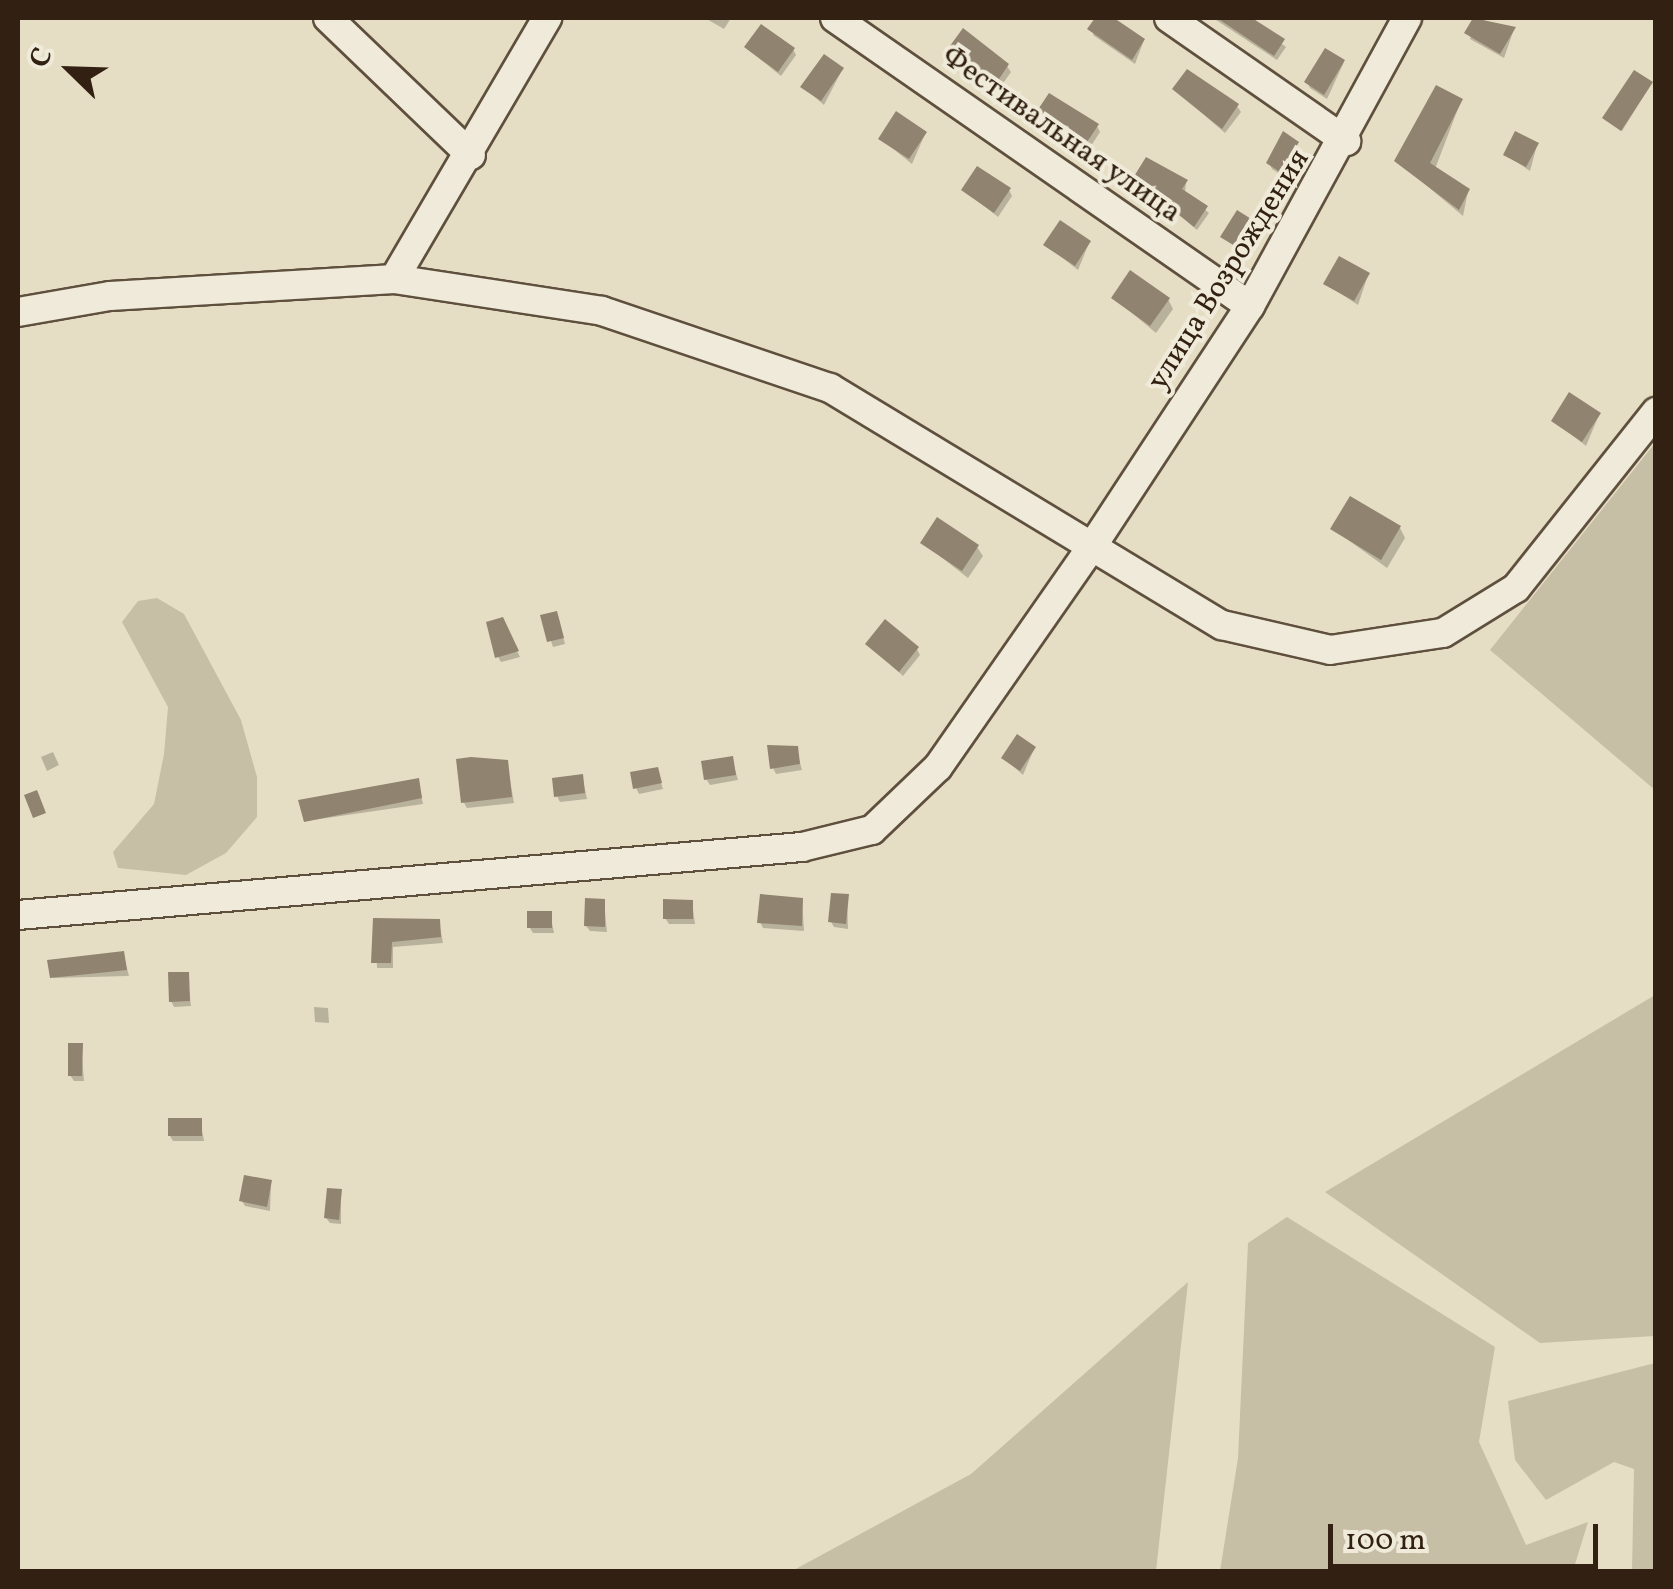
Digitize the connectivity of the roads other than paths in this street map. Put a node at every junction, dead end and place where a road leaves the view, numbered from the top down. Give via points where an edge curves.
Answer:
1 (328, 18) edge
2 (547, 18) edge
3 (836, 18) edge
4 (1169, 18) edge
5 (1407, 18) edge
6 (1346, 141) junction
7 (471, 155) junction
8 (394, 279) junction
9 (1250, 306) junction
10 (18, 312) edge
11 (1656, 412) edge
12 (1092, 548) junction
13 (18, 915) edge

1 - 7 street
2 - 7 street
3 - 9 street, Фестивальная улица
4 - 6 street
5 - 6 street, улица Возрождения
6 - 9 street, улица Возрождения
7 - 8 street
8 - 10 street via 110,296
8 - 12 street via 602,310 763,358 908,430
9 - 12 street, улица Возрождения
11 - 12 street via 1516,588 1443,633 1406,644 1330,650 1275,643 1222,625
12 - 13 street, улица Возрождения via 938,768 882,822 846,841

